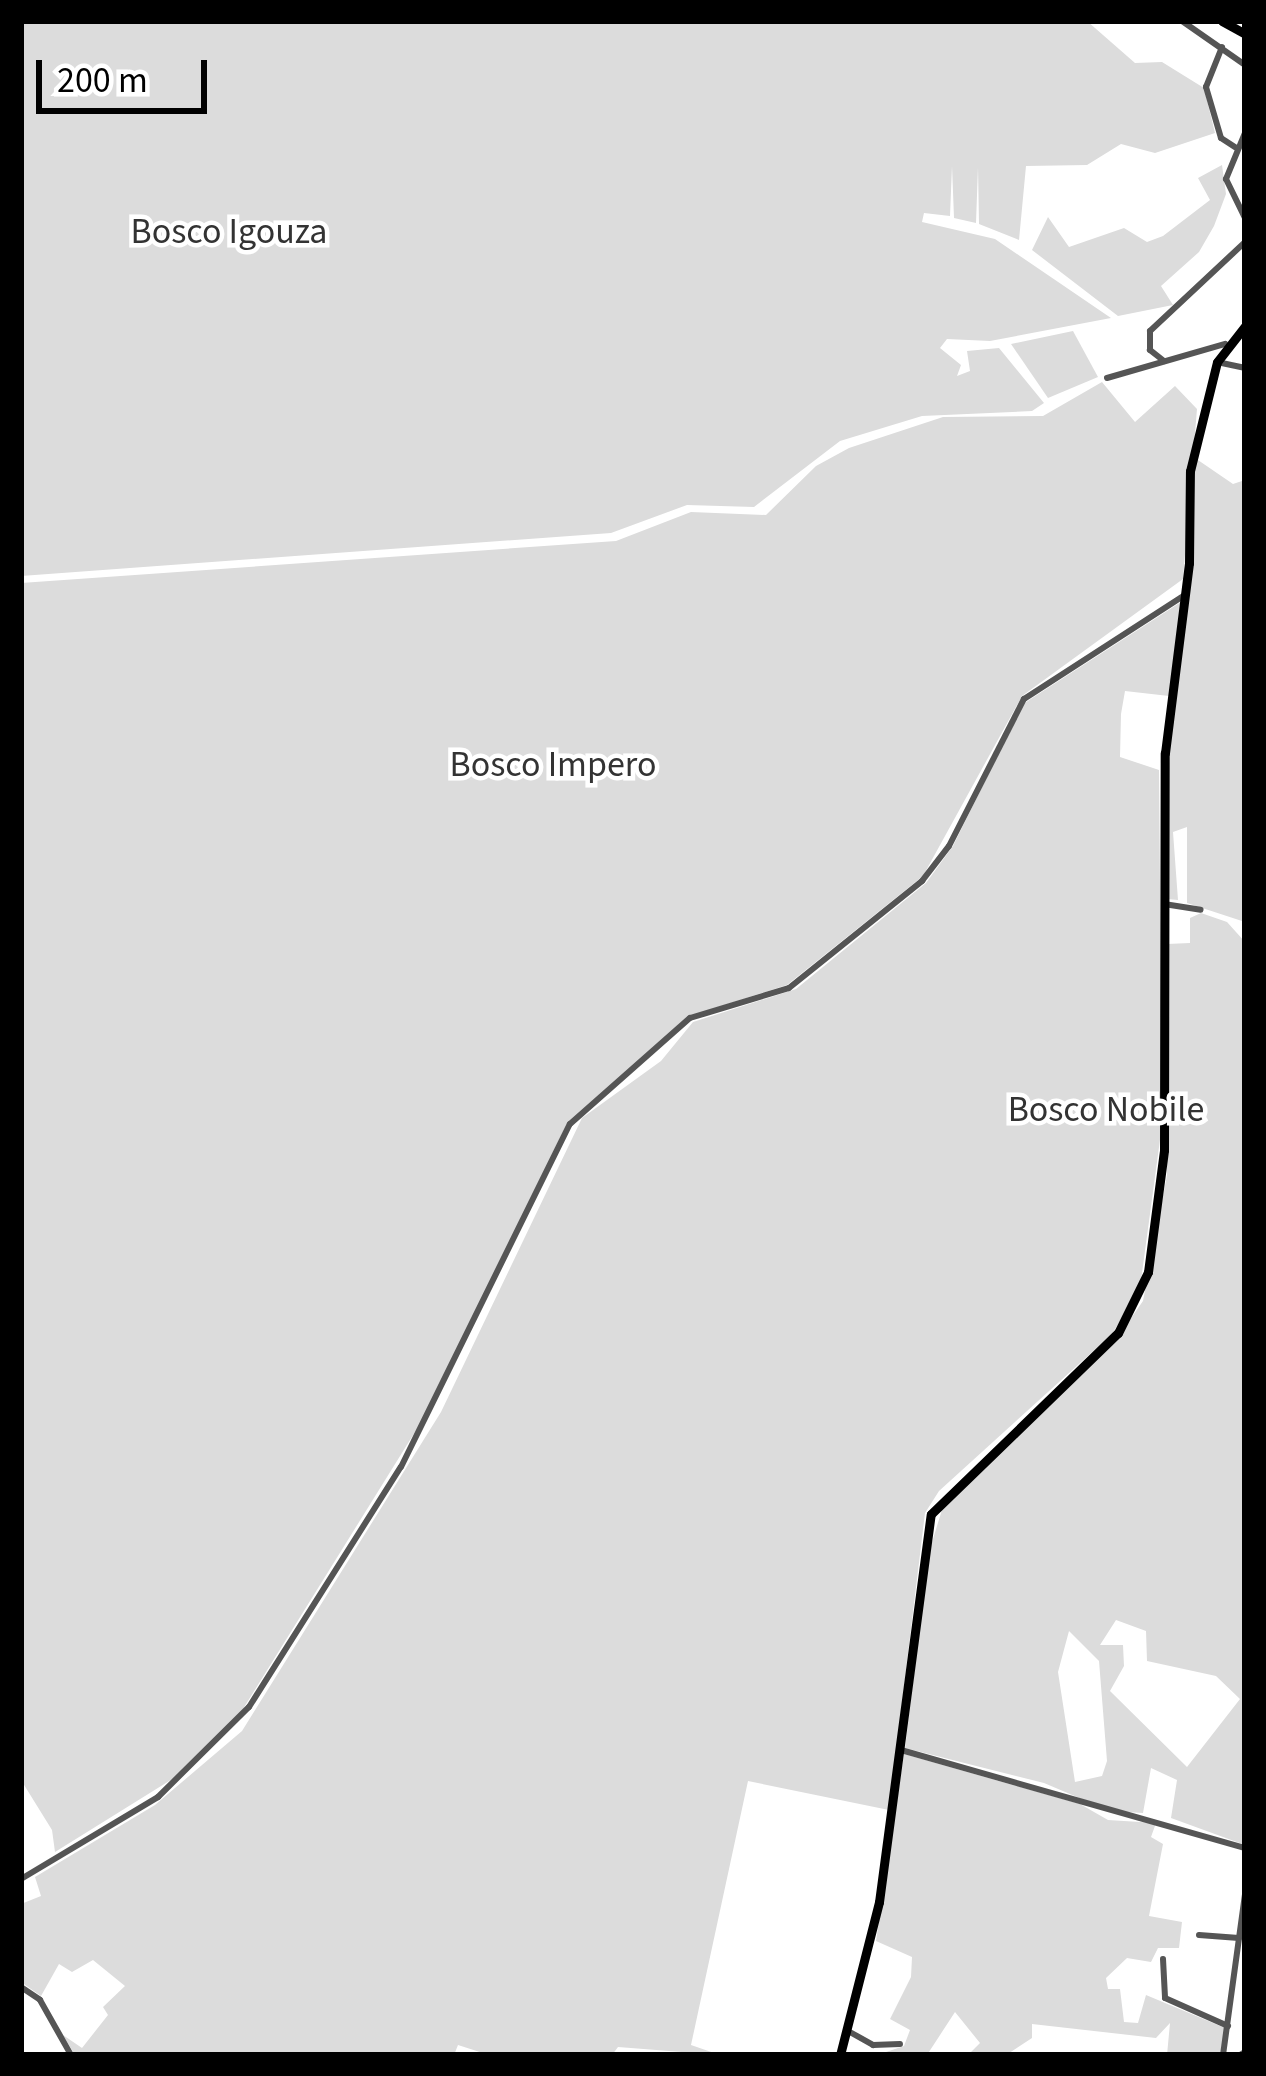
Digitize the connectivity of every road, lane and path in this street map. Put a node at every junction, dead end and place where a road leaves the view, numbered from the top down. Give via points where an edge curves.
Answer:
1 (1183, 21) edge
2 (1222, 21) edge
3 (1245, 34) edge
4 (1222, 47) junction
5 (1245, 65) edge
6 (1245, 133) edge
7 (1235, 147) junction
8 (1245, 218) edge
9 (1245, 242) edge
10 (1245, 326) edge
11 (1225, 344) junction
12 (1164, 361) junction
13 (1217, 362) junction
14 (1245, 368) edge
15 (1107, 378) dead end
16 (1185, 595) junction
17 (1163, 904) junction
18 (1202, 910) dead end
19 (901, 1750) junction
20 (1245, 1848) edge
21 (21, 1879) edge
22 (1245, 1895) edge
23 (1198, 1935) dead end
24 (1239, 1938) junction
25 (1163, 1958) dead end
26 (21, 1987) edge
27 (1228, 2026) junction
28 (848, 2031) junction
29 (900, 2044) dead end
30 (71, 2055) edge
31 (840, 2055) edge
32 (1223, 2055) edge

1 - 4 street
2 - 3 main road
4 - 5 street
4 - 7 street via 1206,87 1221,138
6 - 7 street
7 - 8 street via 1226,184
9 - 12 street via 1154,326 1150,350
10 - 11 main road
11 - 12 street
11 - 13 main road
12 - 15 street
13 - 14 street
13 - 16 main road via 1194,435
16 - 17 main road via 1165,753
16 - 21 street via 1024,699 949,846 922,881 790,987 690,1018 571,1124 401,1467 249,1707 158,1797
17 - 18 street
17 - 19 main road via 1164,1150 1142,1293 1118,1333 931,1514
19 - 20 street
19 - 28 main road via 879,1902
22 - 24 street
23 - 24 street
24 - 27 street
25 - 27 street via 1165,1998
26 - 30 street via 40,2000
27 - 32 street
28 - 29 street via 879,2046
28 - 31 main road

